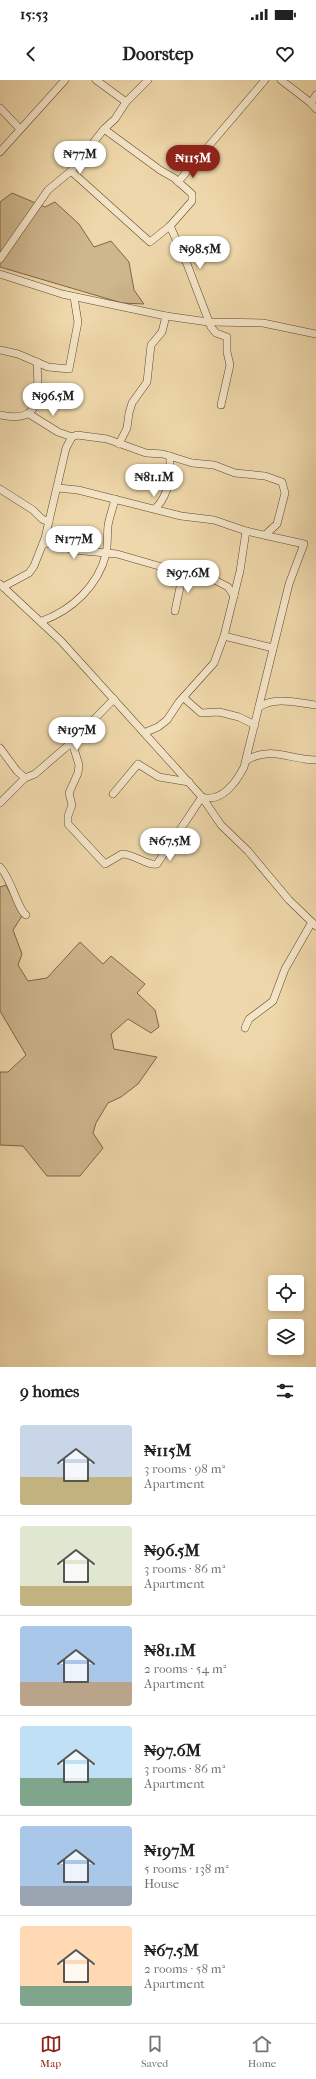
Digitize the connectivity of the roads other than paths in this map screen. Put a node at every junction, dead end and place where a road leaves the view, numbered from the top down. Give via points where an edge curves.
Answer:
1 (65, 80) edge
2 (96, 80) edge
3 (148, 80) edge
4 (265, 80) edge
5 (281, 80) edge
6 (316, 95) edge
7 (126, 102) junction
8 (311, 103) junction
9 (0, 108) edge
10 (316, 109) edge
11 (20, 129) junction
12 (104, 129) junction
13 (0, 152) edge
14 (71, 171) junction
15 (178, 182) junction
16 (170, 226) junction
17 (0, 259) edge
18 (0, 274) edge
19 (74, 297) junction
20 (166, 316) junction
21 (208, 322) junction
22 (316, 334) edge
23 (0, 350) edge
24 (37, 362) junction
25 (220, 405) dead end
26 (29, 414) junction
27 (0, 416) edge
28 (72, 437) junction
29 (119, 444) junction
30 (170, 456) junction
31 (58, 488) junction
32 (0, 489) edge
33 (115, 499) junction
34 (156, 508) junction
35 (49, 522) junction
36 (246, 531) junction
37 (265, 535) junction
38 (43, 544) junction
39 (106, 553) junction
40 (183, 573) junction
41 (2, 586) edge
42 (234, 596) junction
43 (175, 611) dead end
44 (42, 621) junction
45 (224, 636) junction
46 (274, 648) junction
47 (184, 698) junction
48 (114, 699) junction
49 (316, 705) edge
50 (259, 707) junction
51 (255, 724) junction
52 (146, 732) junction
53 (72, 742) junction
54 (0, 748) edge
55 (316, 760) edge
56 (246, 761) junction
57 (25, 778) junction
58 (189, 782) junction
59 (113, 794) dead end
60 (202, 796) junction
61 (0, 803) edge
62 (0, 867) edge
63 (26, 915) dead end
64 (314, 924) edge
65 (245, 1028) dead end

1 - 11 street
2 - 7 street
3 - 7 street
4 - 15 street
5 - 8 street
6 - 8 street
7 - 12 street via 119,116
8 - 10 street
9 - 11 street
11 - 13 street
12 - 14 street
12 - 15 street
14 - 16 street via 146,241 153,241
14 - 17 street via 48,190
15 - 16 street via 192,194 192,202
16 - 21 street via 188,264
18 - 19 street
19 - 20 street
19 - 24 street via 78,322 69,369 48,367
20 - 21 street
20 - 29 street via 162,332 151,345 146,382 132,403 127,428
21 - 22 street via 263,323
21 - 25 street via 213,331 228,340 230,365
23 - 24 street
24 - 26 street via 36,399
26 - 27 street via 16,419
26 - 28 street via 58,432
28 - 29 street via 77,435 102,438
28 - 31 street via 66,448
29 - 30 street via 146,453
30 - 34 street via 169,484 164,500
30 - 37 street via 199,464 214,465 235,473 265,476 282,482 285,493 277,524
31 - 33 street via 68,487
31 - 35 street
32 - 35 street
33 - 34 street
33 - 39 street via 108,524
34 - 36 street via 181,516 225,523
35 - 38 street
36 - 37 street
36 - 42 street
37 - 46 street via 304,544 289,584
38 - 39 street
38 - 41 street via 32,570
39 - 40 street
39 - 44 street via 94,581 84,593 63,611
40 - 42 street via 222,583
40 - 43 street
41 - 44 street
42 - 45 street
44 - 48 street
45 - 46 street
45 - 47 street via 214,663
46 - 50 street
47 - 51 street via 201,713 220,712
47 - 52 street via 164,724
48 - 52 street
48 - 53 street
49 - 50 street via 287,701 268,702
50 - 51 street
51 - 56 street
52 - 58 street
53 - 57 street via 35,774
53 - 60 street via 79,770 69,793 72,805 68,824 105,864 122,854 157,864
54 - 57 street
55 - 56 street via 302,760 264,752 253,755
56 - 60 street via 236,779 219,797 210,799
57 - 61 street
58 - 59 street via 158,777 138,764
58 - 60 street
60 - 64 street via 222,825
62 - 63 street via 10,882 21,911
64 - 65 street via 285,969 273,1001 249,1019

